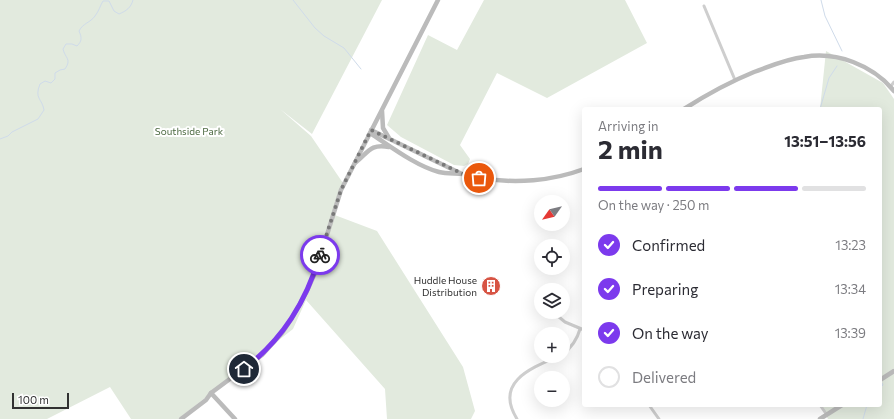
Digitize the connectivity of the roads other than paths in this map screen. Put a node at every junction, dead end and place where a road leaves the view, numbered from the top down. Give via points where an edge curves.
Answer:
1 (438, 0) edge
2 (704, 6) dead end
3 (735, 80) junction
4 (894, 82) edge
5 (892, 88) edge
6 (687, 107) edge
7 (382, 111) junction
8 (371, 132) junction
9 (394, 142) junction
10 (391, 148) junction
11 (411, 150) junction
12 (408, 157) junction
13 (354, 164) junction
14 (582, 170) edge
15 (463, 174) junction
16 (562, 319) edge
17 (580, 329) joint
18 (570, 348) edge
19 (545, 363) edge
20 (894, 371) edge
21 (882, 379) edge
22 (211, 393) junction
23 (651, 407) edge
24 (821, 407) edge
25 (839, 407) edge
26 (826, 415) junction
27 (181, 419) edge
28 (235, 419) edge
29 (517, 419) edge
30 (659, 419) edge
31 (820, 419) edge

1 - 7 street
2 - 3 street
3 - 5 street via 782,62 804,56 822,56 853,62 871,71
3 - 6 street
4 - 5 street
7 - 8 street
7 - 9 street via 383,128
8 - 9 street
8 - 10 street
8 - 13 street
9 - 11 street
10 - 12 street
10 - 13 street via 380,145 371,148
11 - 12 street
11 - 15 street
12 - 15 street via 440,172
13 - 22 street via 341,190 315,273 292,318 262,355
14 - 15 street via 561,176 523,181
16 - 17 street
17 - 18 street
19 - 29 street via 519,377 513,385 509,399
20 - 21 street
22 - 27 street via 206,400
22 - 28 street
23 - 30 street
24 - 26 street
25 - 26 street
26 - 31 street

